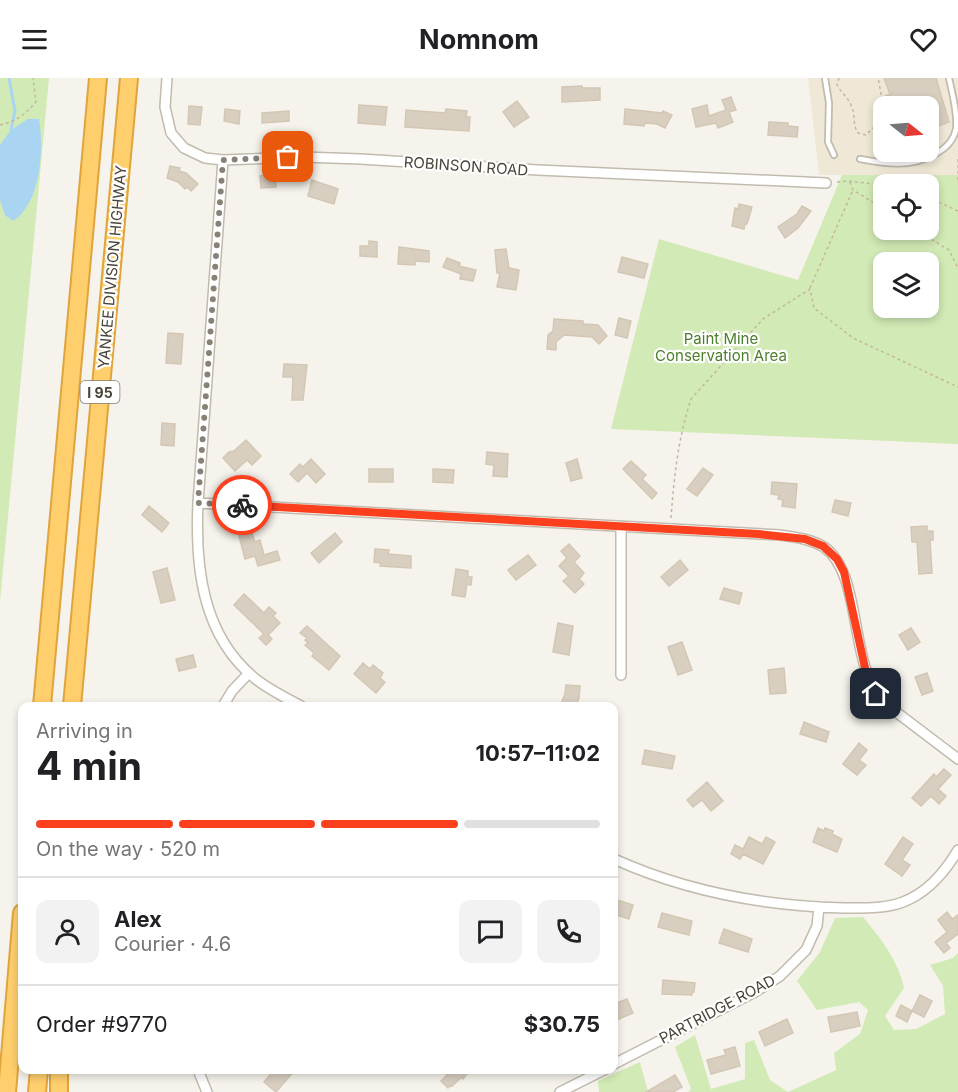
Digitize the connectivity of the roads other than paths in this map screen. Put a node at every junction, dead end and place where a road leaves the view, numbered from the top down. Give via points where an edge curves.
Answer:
1 (98, 78) edge
2 (129, 78) edge
3 (167, 78) edge
4 (825, 78) edge
5 (949, 78) edge
6 (834, 155) dead end
7 (860, 159) dead end
8 (223, 160) junction
9 (826, 183) road end
10 (198, 503) junction
11 (621, 526) junction
12 (249, 673) junction
13 (621, 675) dead end
14 (42, 702) edge
15 (72, 702) edge
16 (225, 702) edge
17 (294, 702) edge
18 (958, 759) edge
19 (958, 850) edge
20 (618, 861) edge
21 (819, 907) junction
22 (18, 960) edge
23 (618, 1063) edge
24 (9, 1066) junction
25 (39, 1074) edge
26 (59, 1074) edge
27 (200, 1074) edge
28 (596, 1074) edge
29 (1, 1092) edge
30 (7, 1092) edge
31 (37, 1092) edge
32 (59, 1092) edge
33 (207, 1092) edge
34 (560, 1092) edge

1 - 14 highway, YANKEE DIVISION HIGHWAY / I 95
2 - 15 highway, YANKEE DIVISION HIGHWAY / I 95
3 - 8 street, ROBINSON ROAD via 165,114 175,139 194,154
4 - 6 lane via 828,142
5 - 7 lane via 957,128 943,150 912,164
8 - 9 street, ROBINSON ROAD via 368,159
8 - 10 street
10 - 11 street
10 - 12 street via 197,556 207,608 222,639
11 - 13 street
11 - 18 street via 787,536 823,546 844,572 867,677 876,694
12 - 16 street
12 - 17 street
19 - 21 street via 936,880 901,903 862,908
20 - 21 street via 662,878 723,894
21 - 23 street, PARTRIDGE ROAD via 817,926 807,950 780,976
22 - 24 highway
24 - 29 highway
24 - 30 highway
25 - 31 highway
26 - 32 highway
27 - 33 street
28 - 34 street

